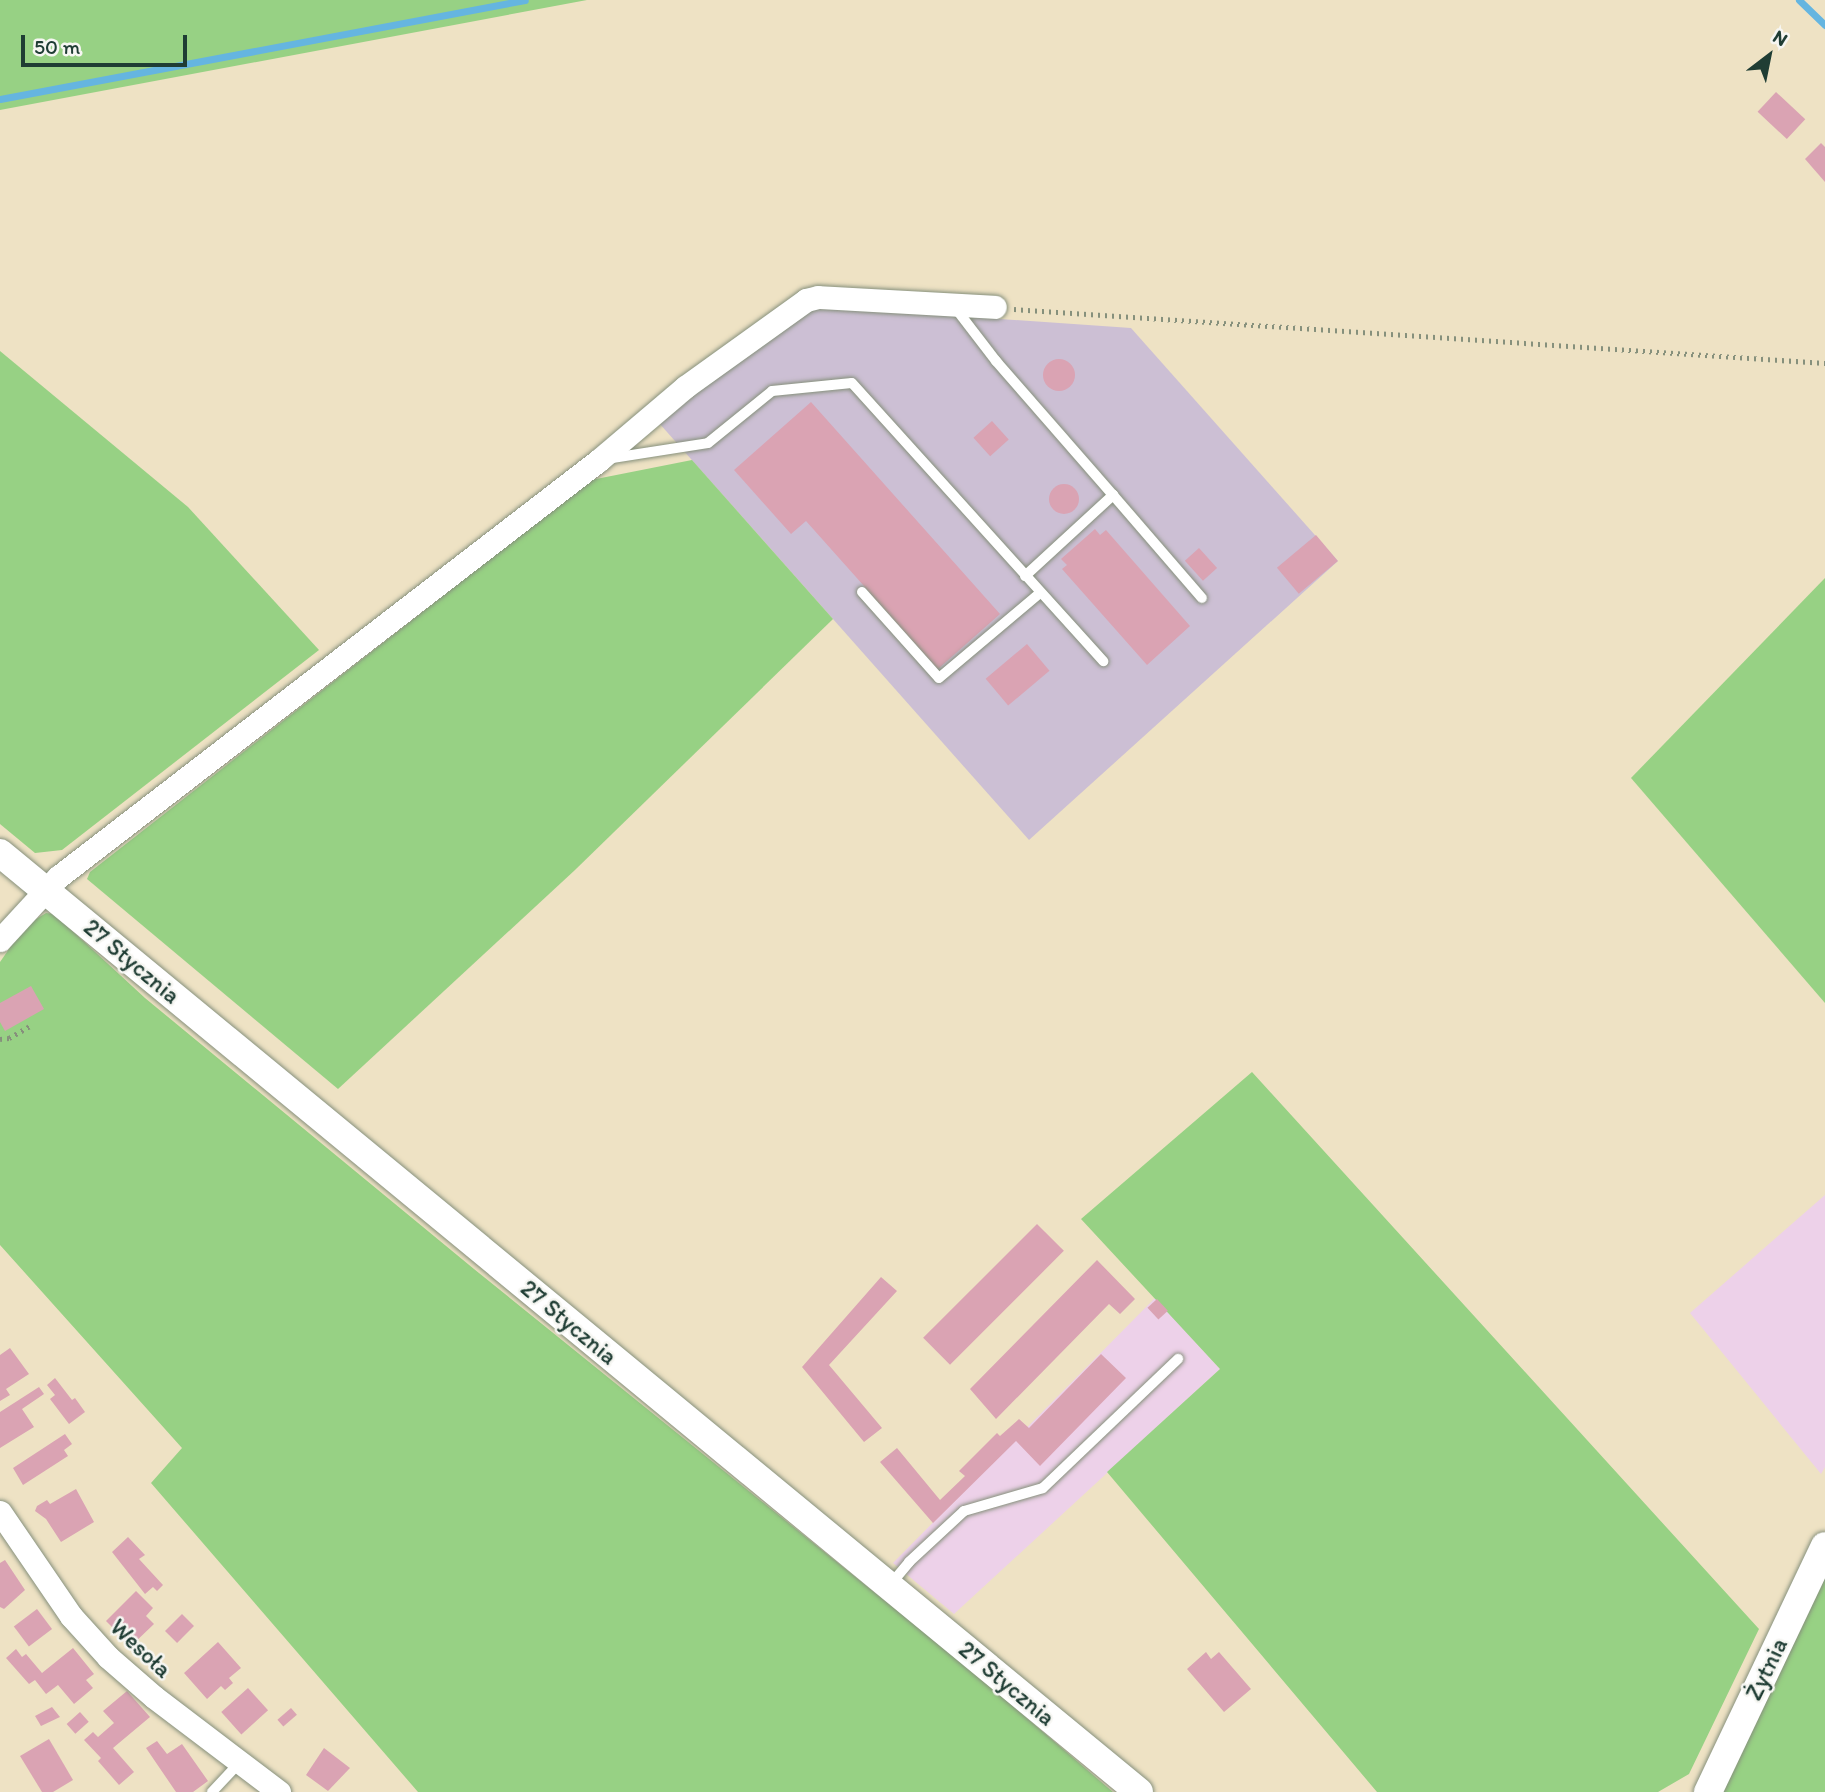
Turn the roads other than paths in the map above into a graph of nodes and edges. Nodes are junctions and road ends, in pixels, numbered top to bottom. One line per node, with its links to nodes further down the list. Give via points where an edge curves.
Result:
1 (953, 305): 2 (street); 3 (street, via 806,300 685,387); 4 (lane)
2 (995, 307)
3 (599, 460): 5 (lane, via 708,443 772,391 852,383); 11 (street)
4 (1113, 495): 5 (lane); 8 (lane)
5 (1025, 576): 7 (lane)
6 (862, 592): 7 (lane, via 939,678)
7 (1040, 593): 9 (lane)
8 (1202, 598)
9 (1103, 661)
10 (0, 853): 11 (street, 27 Stycznia)
11 (45, 890): 12 (street); 16 (street, 27 Stycznia)
12 (0, 940)
13 (1178, 1359): 16 (lane, via 1043,1488 964,1511)
14 (0, 1512): 17 (street, Wesoła, via 71,1616 108,1657)
15 (1825, 1546): 21 (street, Żytnia)
16 (890, 1586): 20 (street, 27 Stycznia)
17 (239, 1763): 18 (lane); 19 (street, Wesoła)
18 (212, 1792)
19 (279, 1792)
20 (1139, 1792)
21 (1707, 1792)

